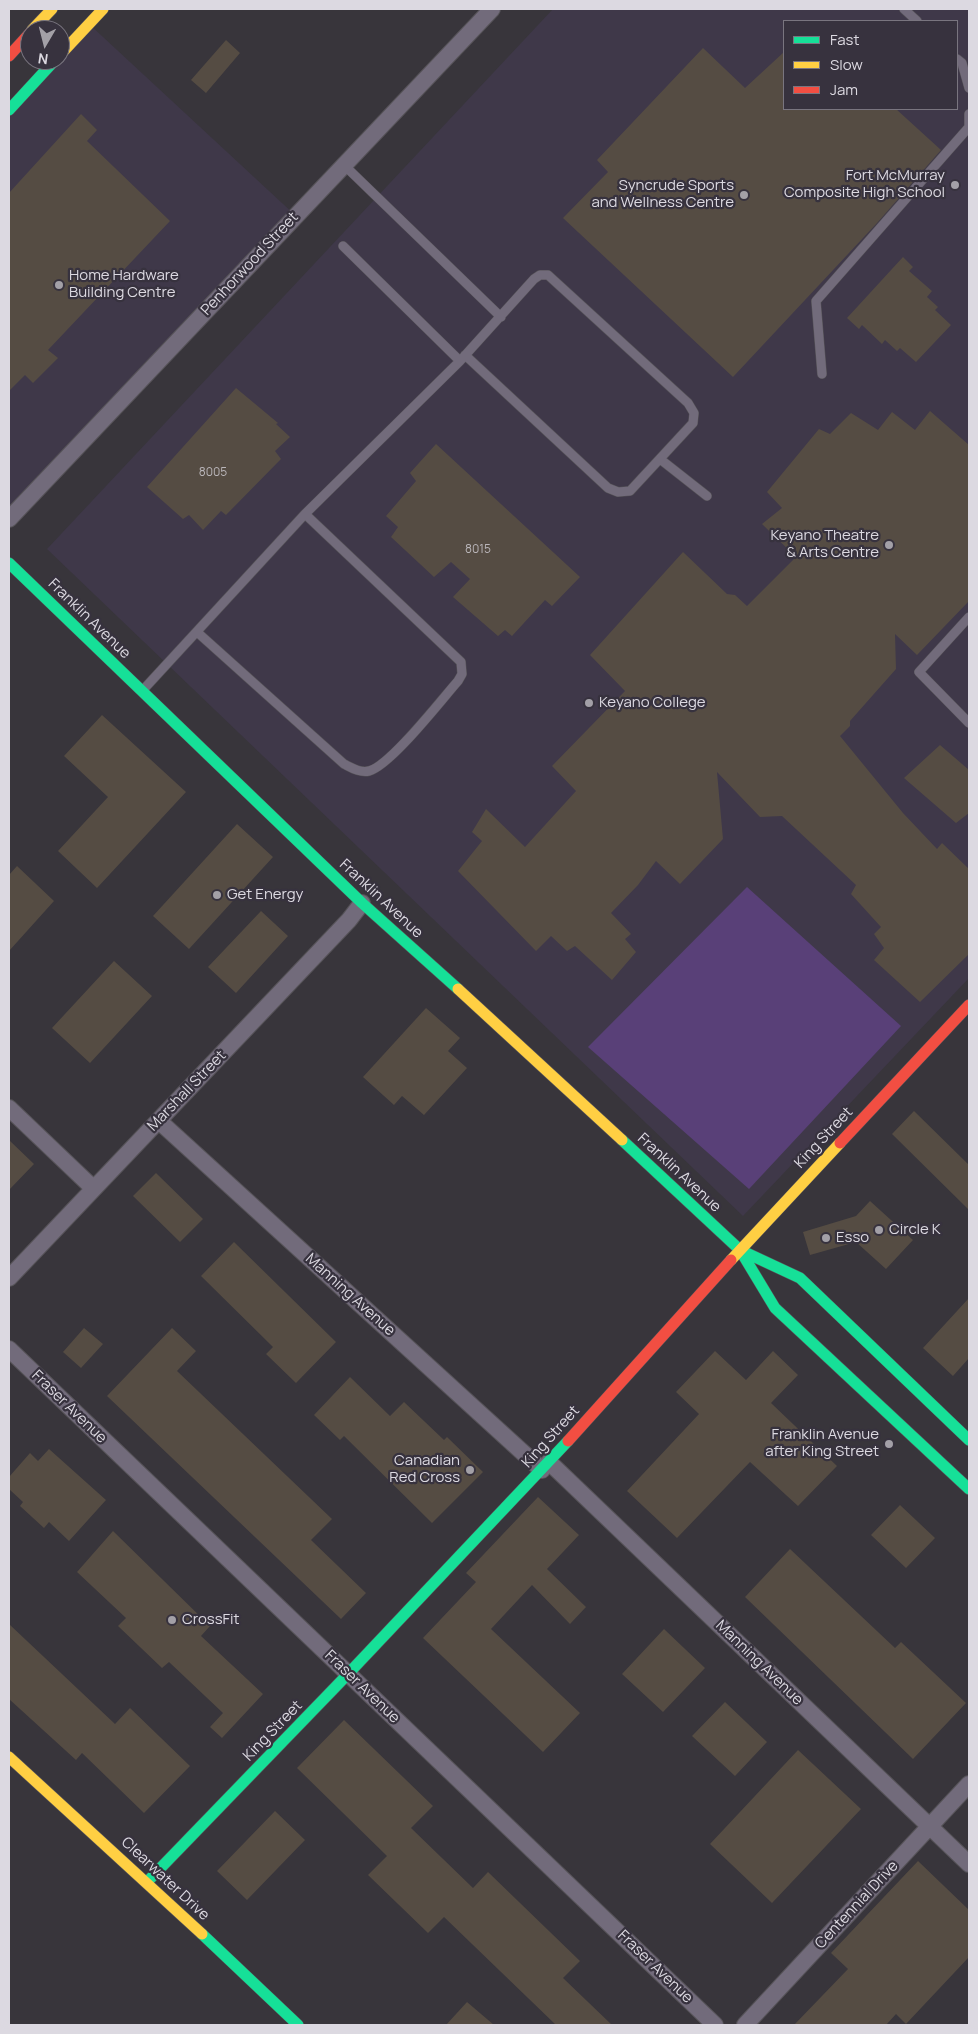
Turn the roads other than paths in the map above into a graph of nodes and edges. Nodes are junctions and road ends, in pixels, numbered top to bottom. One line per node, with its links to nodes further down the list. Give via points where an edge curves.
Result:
1 (52, 9): 5 (main road)
2 (103, 9): 8 (main road)
3 (492, 9): 15 (street, Penhorwood Street)
4 (904, 9): 6 (lane)
5 (42, 20)
6 (917, 20)
7 (20, 44): 9 (main road)
8 (70, 44)
9 (9, 56)
10 (963, 60): 12 (lane)
11 (46, 70): 13 (main road)
12 (969, 88)
13 (9, 110)
14 (969, 114): 19 (lane, via 969,127 816,301)
15 (344, 165): 17 (lane); 23 (street, Penhorwood Street)
16 (343, 246): 18 (lane)
17 (501, 317): 18 (lane); 20 (lane, via 534,278 548,275 688,403 694,413 693,423)
18 (462, 358): 20 (lane, via 608,488 618,492 630,490); 22 (lane)
19 (822, 374)
20 (660, 459): 21 (lane)
21 (707, 496)
22 (305, 514): 26 (lane); 26 (lane, via 461,662 462,674 458,681 387,761 361,772 344,764)
23 (9, 519)
24 (9, 563): 27 (main road, Franklin Avenue)
25 (969, 617): 28 (lane, via 919,672)
26 (197, 632): 27 (lane)
27 (142, 691): 29 (main road, Franklin Avenue)
28 (969, 723)
29 (362, 902): 32 (street, Marshall Street, via 342,928); 34 (main road, Franklin Avenue)
30 (969, 1005): 34 (main road, King Street)
31 (9, 1108): 33 (street)
32 (159, 1121): 33 (street, Marshall Street); 38 (street, Manning Avenue)
33 (94, 1188): 35 (street, Marshall Street)
34 (740, 1250): 37 (main road, Franklin Avenue, via 800,1278); 38 (main road, King Street); 39 (main road, Franklin Avenue, via 775,1308)
35 (9, 1278)
36 (9, 1349): 40 (street, Fraser Avenue)
37 (969, 1440)
38 (545, 1466): 40 (main road, King Street); 43 (street, Manning Avenue)
39 (969, 1489)
40 (348, 1674): 45 (main road, King Street); 47 (street, Fraser Avenue)
41 (9, 1757): 45 (main road, Clearwater Drive)
42 (969, 1784): 43 (street, Centennial Drive)
43 (930, 1826): 44 (street, Manning Avenue); 48 (street, Centennial Drive)
44 (969, 1864)
45 (147, 1882): 46 (main road, Clearwater Drive)
46 (298, 2025)
47 (715, 2025)
48 (745, 2025)

